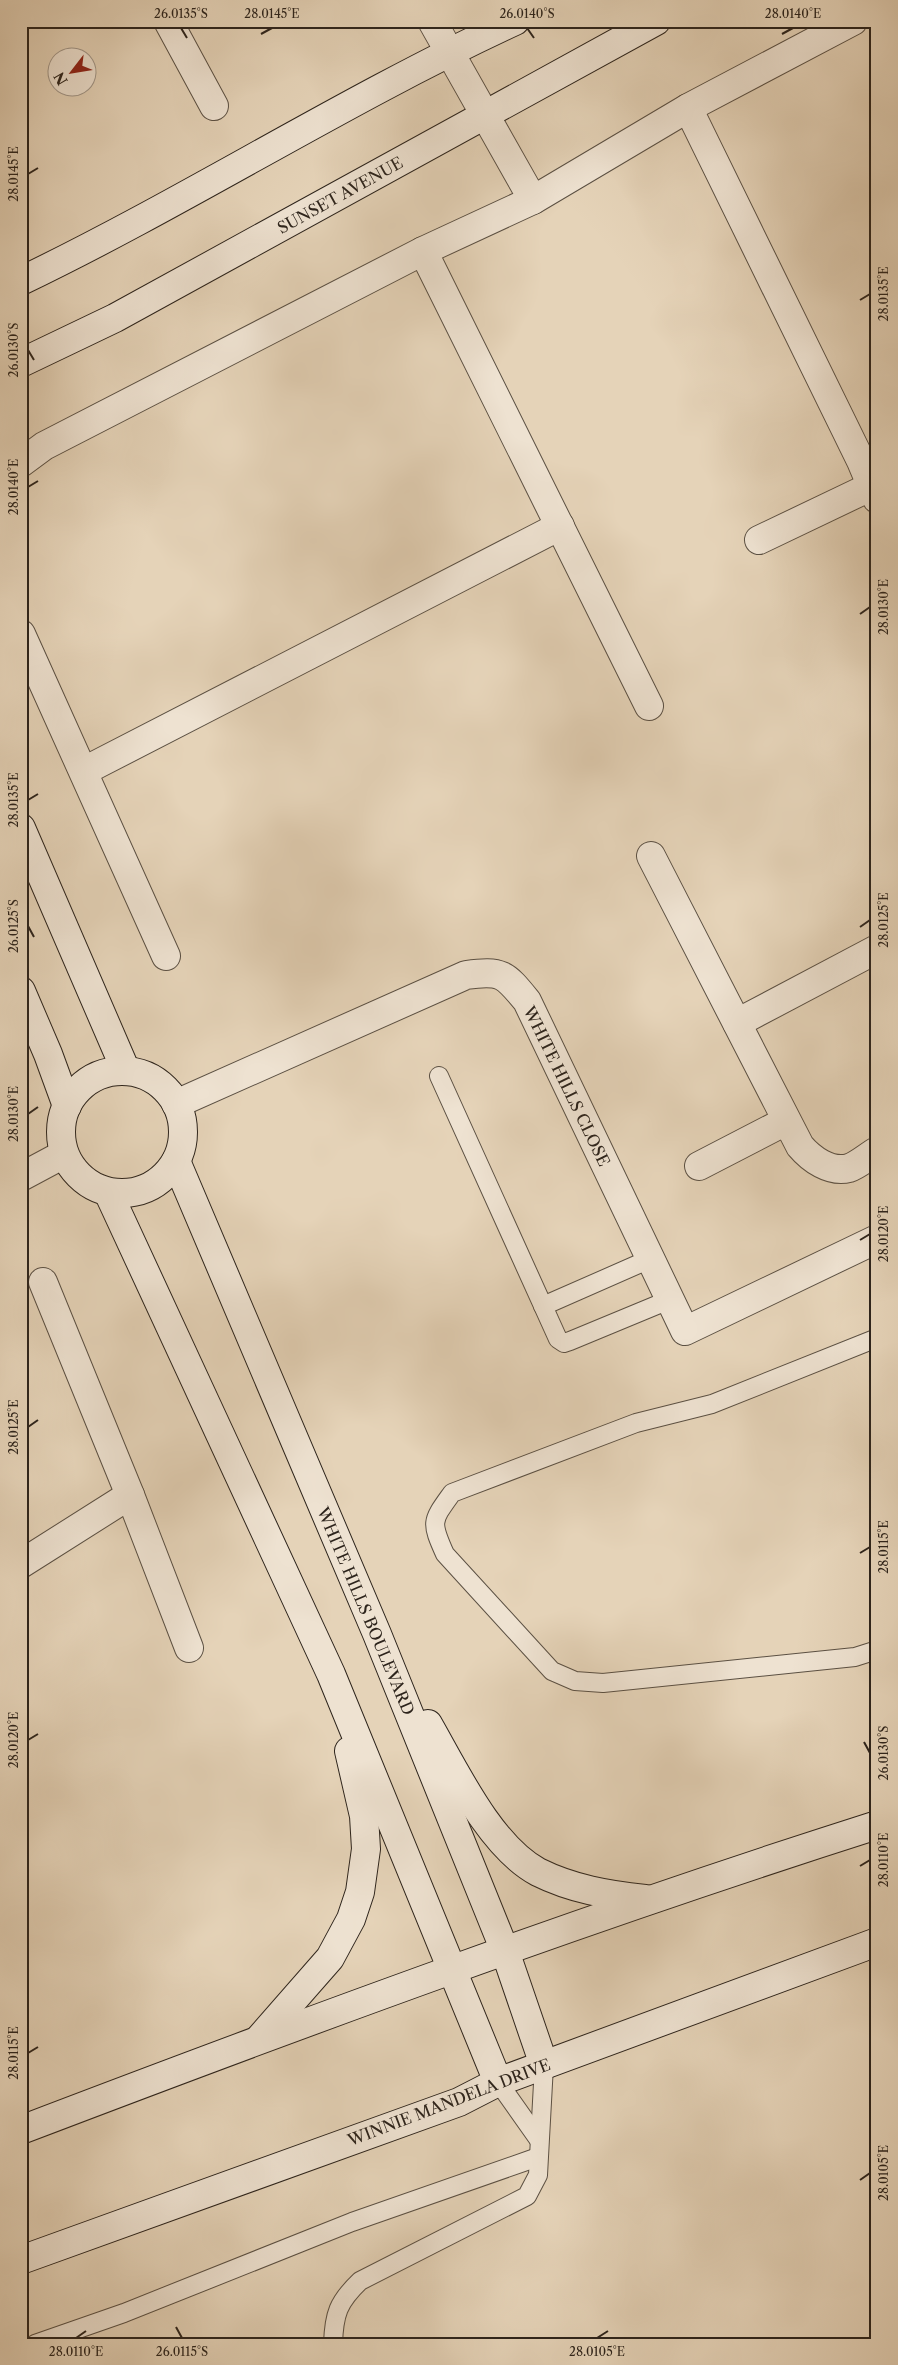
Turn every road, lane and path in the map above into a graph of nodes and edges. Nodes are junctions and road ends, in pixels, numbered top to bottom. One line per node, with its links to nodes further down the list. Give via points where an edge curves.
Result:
1 (168, 21): 7 (street)
2 (432, 21): 6 (street)
3 (515, 21): 6 (street)
4 (656, 21): 9 (street, SUNSET AVENUE)
5 (853, 21): 8 (street)
6 (448, 52): 9 (street); 12 (street, via 176,201)
7 (214, 106)
8 (688, 108): 10 (street); 14 (street)
9 (486, 116): 10 (street); 13 (street, SUNSET AVENUE, via 115,318)
10 (533, 200): 11 (street)
11 (423, 251): 15 (street, via 44,446); 17 (street)
12 (21, 281)
13 (21, 363)
14 (869, 458): 16 (street)
15 (21, 463)
16 (874, 493): 18 (street)
17 (560, 526): 20 (street); 21 (street)
18 (759, 540)
19 (21, 634): 21 (street)
20 (649, 706)
21 (84, 770): 25 (street)
22 (21, 828): 28 (street)
23 (651, 856): 27 (street)
24 (877, 949): 27 (street)
25 (166, 956)
26 (21, 991): 31 (street)
27 (737, 1023): 32 (street)
28 (126, 1071): 30 (street, via 152,1080); 31 (street, via 106,1073 87,1082 72,1096)
29 (439, 1076): 43 (lane)
30 (176, 1104): 35 (street, via 182,1122 182,1142); 40 (street, WHITE HILLS CLOSE, via 466,975 490,972 510,980 527,1001)
31 (67, 1106): 34 (street, via 60,1133)
32 (786, 1121): 33 (street, via 800,1146 811,1158 823,1164 848,1168); 36 (street)
33 (877, 1151)
34 (64, 1154): 37 (street); 38 (street, via 74,1171 90,1185)
35 (176, 1161): 38 (street, via 164,1177 147,1188 128,1193); 47 (street, WHITE HILLS BOULEVARD)
36 (699, 1166)
37 (21, 1177)
38 (108, 1192): 50 (street)
39 (877, 1239): 42 (street, WHITE HILLS CLOSE, via 685,1331)
40 (650, 1259): 42 (street, WHITE HILLS CLOSE); 43 (lane)
41 (43, 1282): 45 (street)
42 (669, 1300): 43 (lane, via 564,1343 558,1339)
43 (543, 1306)
44 (877, 1338): 49 (lane, via 712,1404 636,1423 452,1493 435,1517 436,1534 445,1554 552,1671 575,1681 602,1683 855,1657)
45 (130, 1495): 46 (street); 48 (street)
46 (21, 1564)
47 (377, 1634): 52 (street, via 469,1795 501,1843 537,1871 563,1882 599,1894); 54 (street, WHITE HILLS BOULEVARD)
48 (189, 1648)
49 (877, 1650)
50 (331, 1674): 55 (street); 56 (street, via 364,1816 366,1849 360,1892 351,1919 330,1958)
51 (877, 1825): 52 (street)
52 (651, 1900): 54 (street)
53 (877, 1942): 57 (street, WINNIE MANDELA DRIVE)
54 (505, 1951): 55 (street); 57 (street, WHITE HILLS BOULEVARD)
55 (453, 1969): 56 (street); 58 (street)
56 (259, 2039): 59 (street)
57 (544, 2065): 58 (street, WINNIE MANDELA DRIVE); 60 (lane)
58 (498, 2082): 60 (lane); 61 (street, WINNIE MANDELA DRIVE, via 458,2102)
59 (21, 2130)
60 (539, 2149): 62 (lane, via 124,2313); 63 (lane, via 538,2175 527,2196 360,2281 346,2294 334,2320)
61 (21, 2260)
62 (35, 2344)
63 (334, 2344)

